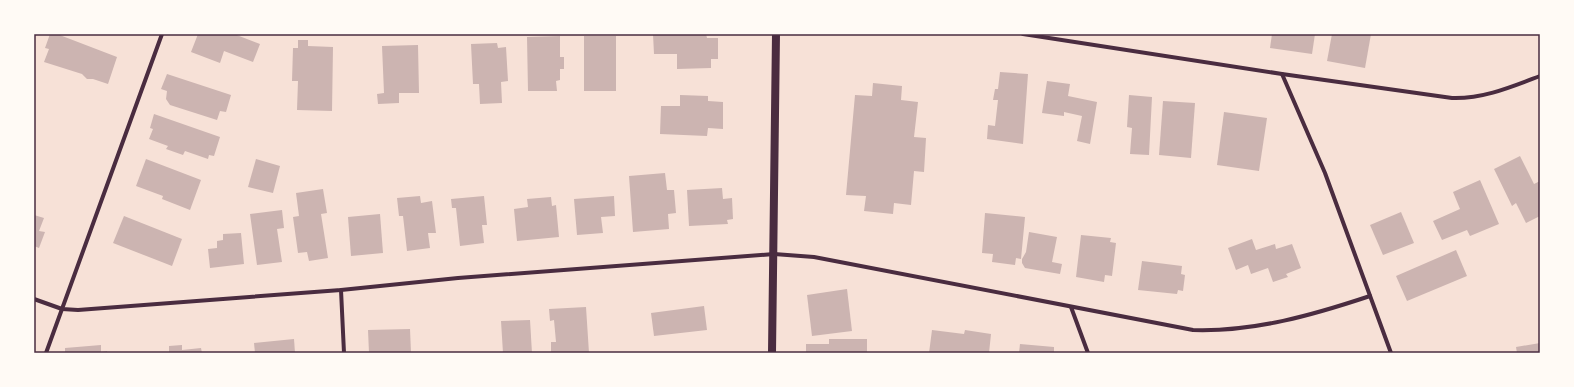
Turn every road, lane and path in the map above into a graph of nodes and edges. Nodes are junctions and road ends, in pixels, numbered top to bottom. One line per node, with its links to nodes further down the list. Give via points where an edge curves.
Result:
1 (162, 34): 11 (street)
2 (776, 34): 6 (main road)
3 (1023, 34): 4 (street)
4 (1282, 74): 5 (street, via 1440,97 1464,98 1498,91); 8 (street, via 1325,173)
5 (1540, 76)
6 (774, 254): 7 (street, via 458,278); 10 (street, via 814,257); 14 (main road)
7 (341, 290): 11 (street, via 78,310); 13 (street)
8 (1370, 296): 10 (street, via 1289,320 1210,330 1193,330); 16 (street)
9 (34, 299): 11 (street)
10 (1072, 306): 15 (street)
11 (62, 309): 12 (street)
12 (46, 353)
13 (344, 353)
14 (772, 353)
15 (1088, 353)
16 (1391, 353)

